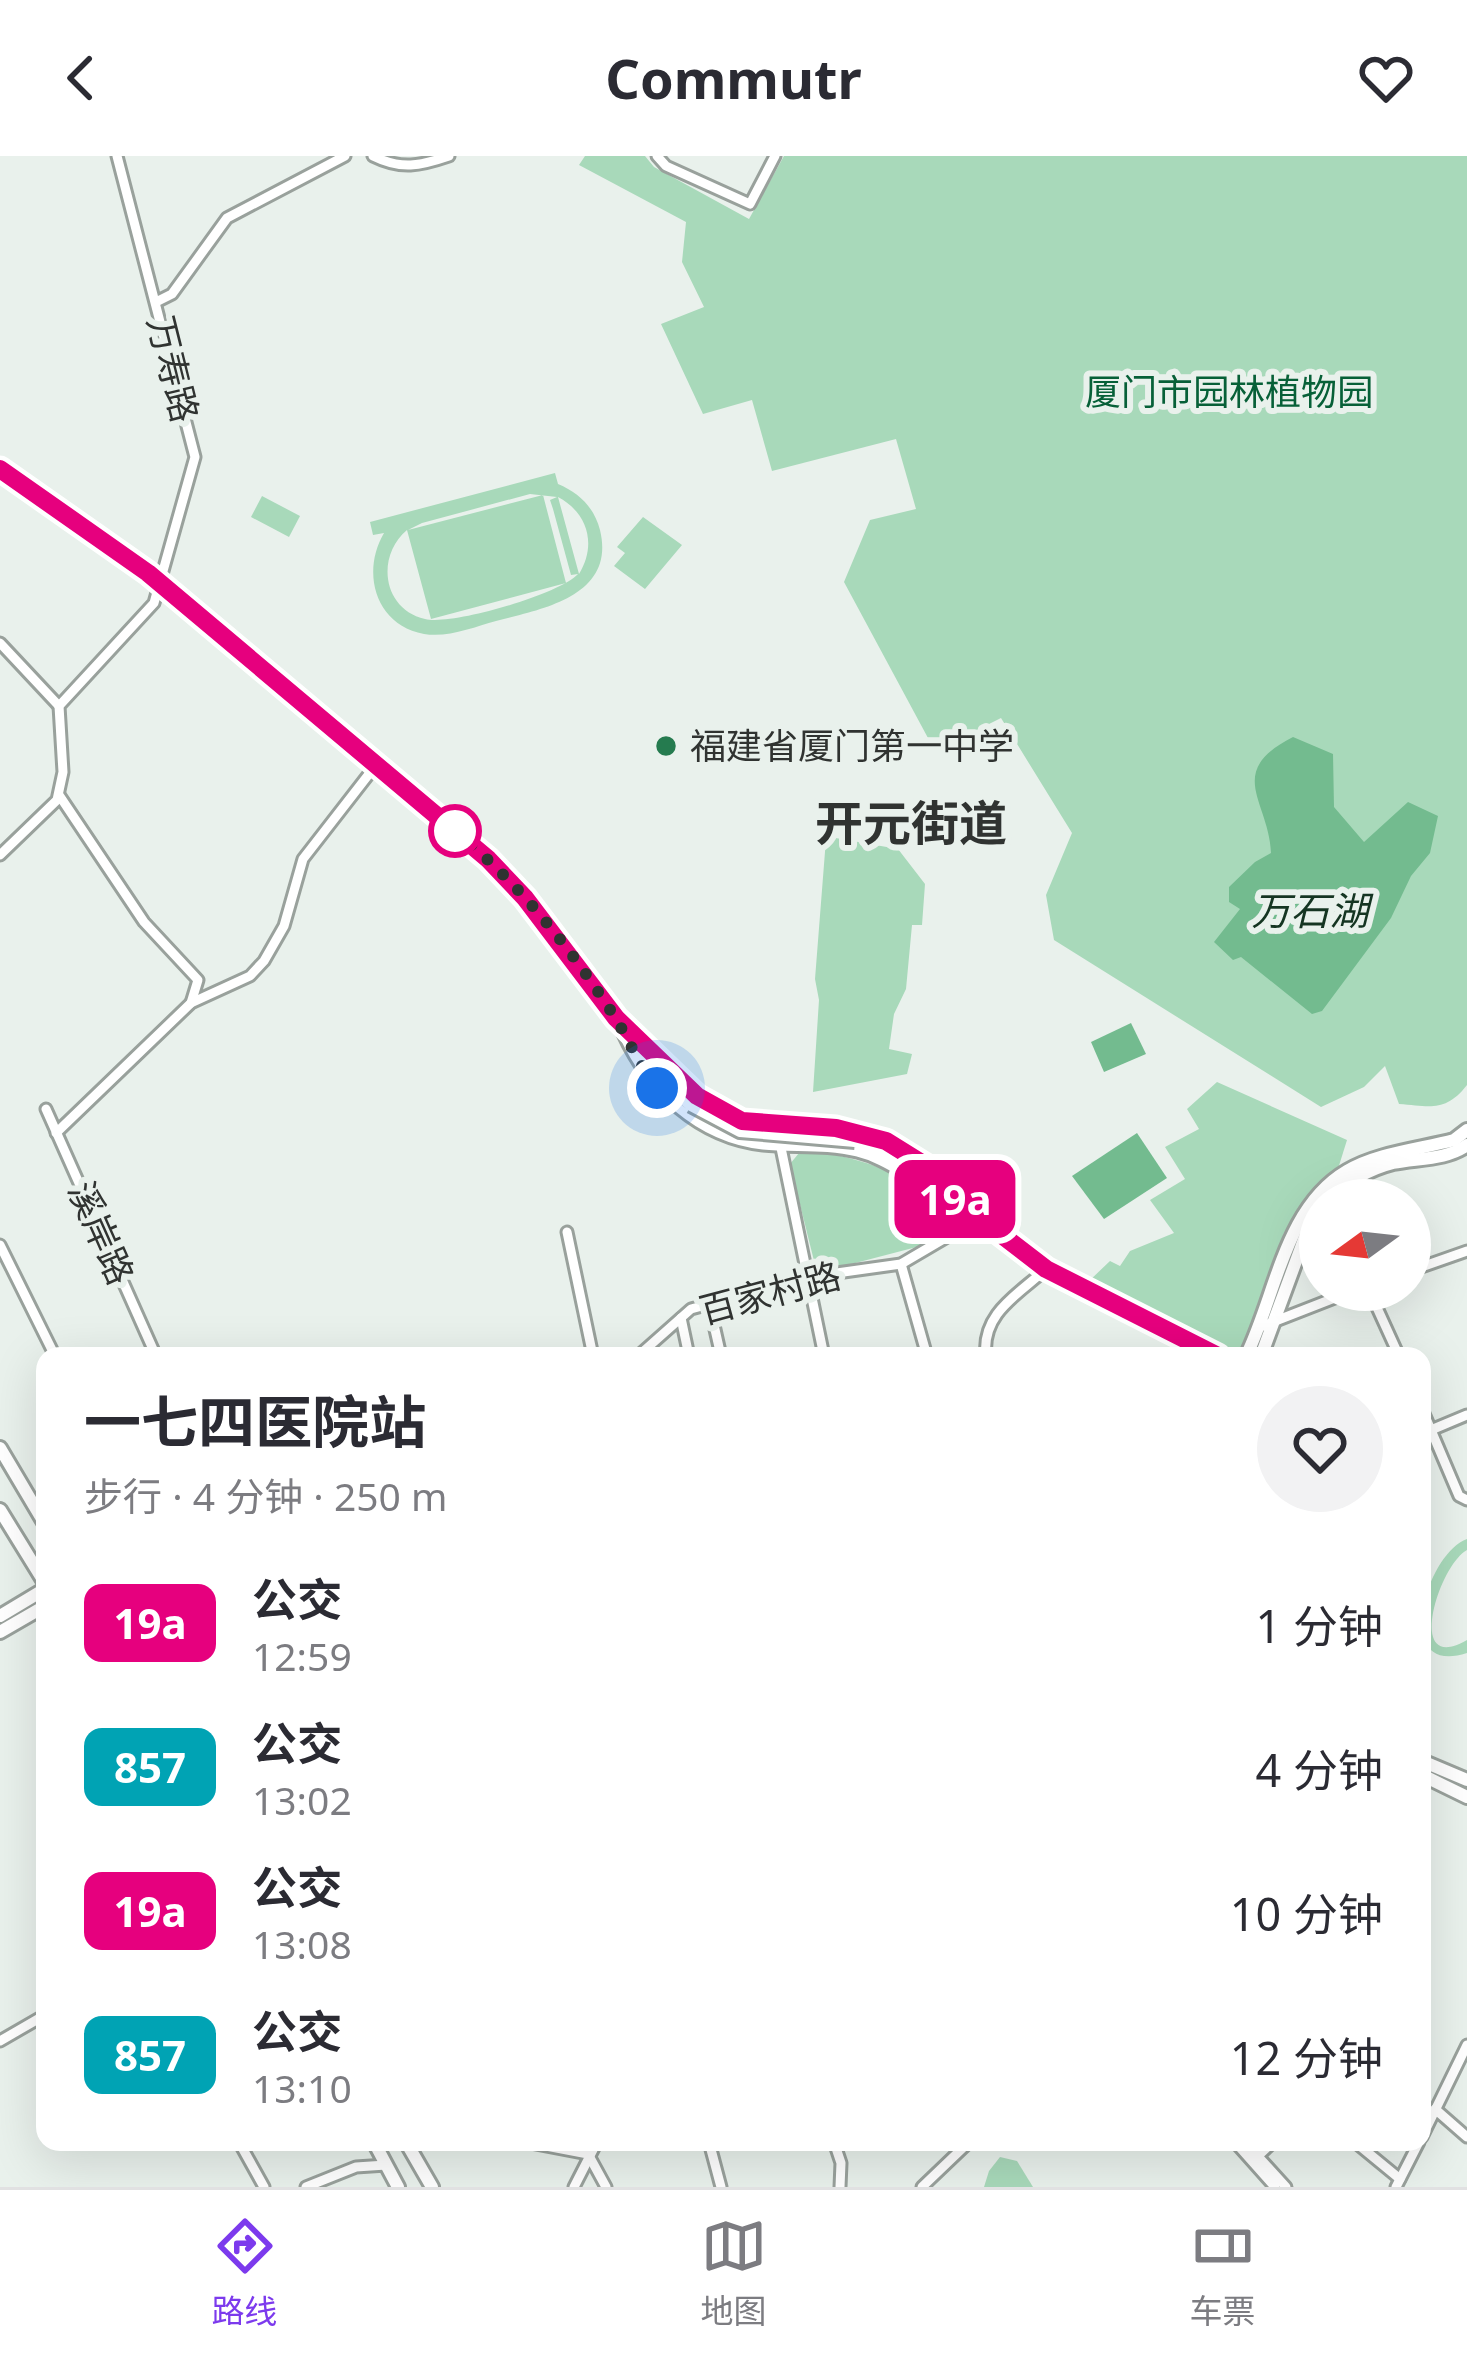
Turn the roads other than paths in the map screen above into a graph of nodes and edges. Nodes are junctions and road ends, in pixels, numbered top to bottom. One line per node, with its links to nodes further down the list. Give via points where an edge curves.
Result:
1 (117, 156): 7 (street, 万寿路)
2 (346, 156): 7 (street, via 227,218 172,294)
3 (373, 156): 4 (street, via 394,166)
4 (449, 156)
5 (657, 156): 6 (street, via 750,204)
6 (775, 156)
7 (157, 302): 9 (street, 万寿路, via 195,457)
8 (0, 469): 9 (main road)
9 (160, 583): 11 (street, 万寿路, via 149,610); 12 (main road)
10 (0, 643): 11 (street)
11 (59, 706): 13 (street)
12 (376, 765): 15 (street, via 303,859 284,926 264,961 250,976); 16 (main road, via 513,885)
13 (58, 795): 14 (street); 15 (street, via 144,922 198,980)
14 (0, 855)
15 (190, 1003): 20 (street)
16 (616, 1018): 18 (street, via 709,1105); 22 (street, via 635,1061 684,1113 737,1141); 24 (main road, bridge, via 691,1106 740,1131 855,1141)
17 (46, 1109): 20 (street, 溪岸路)
18 (776, 1126): 22 (street); 24 (street, via 836,1128 886,1141 931,1169)
19 (1467, 1130): 39 (main road, via 1349,1170 1321,1190 1296,1228)
20 (56, 1133): 41 (street, 溪岸路)
21 (1467, 1145): 23 (main road)
22 (781, 1146): 24 (street, via 855,1151); 33 (street)
23 (1356, 1179)
24 (946, 1192): 25 (main road)
25 (966, 1209): 31 (street, 百家村路, via 952,1234); 32 (main road)
26 (567, 1232): 42 (street)
27 (0, 1245): 40 (street)
28 (1467, 1251): 30 (street)
29 (1299, 1254): 38 (main road)
30 (1431, 1263)
31 (901, 1264): 33 (street, 百家村路); 47 (street)
32 (1046, 1269): 48 (street, via 994,1316); 49 (main road)
33 (808, 1277): 34 (street, 百家村路); 46 (street)
34 (709, 1304): 37 (street, 百家村路); 45 (street)
35 (1301, 1311): 38 (street)
36 (1379, 1311): 52 (street)
37 (681, 1318): 43 (street, 百家村路); 44 (street)
38 (1276, 1321): 39 (street); 51 (main road)
39 (1260, 1327): 50 (main road)
40 (51, 1347)
41 (152, 1347)
42 (591, 1347)
43 (648, 1347)
44 (687, 1347)
45 (719, 1347)
46 (820, 1347)
47 (924, 1347)
48 (985, 1347)
49 (1200, 1347)
50 (1250, 1347)
51 (1265, 1347)
52 (1395, 1347)
53 (1467, 1415): 54 (street)
54 (1431, 1430)
55 (1431, 1440): 57 (street)
56 (0, 1448): 58 (main road)
57 (1467, 1500)
58 (36, 1509)
59 (0, 1510): 60 (main road)
60 (36, 1571)
61 (36, 1592): 63 (main road)
62 (36, 1611): 64 (main road)
63 (0, 1616)
64 (0, 1632)
65 (1431, 1765): 67 (main road)
66 (1431, 1779): 68 (main road)
67 (1467, 1780)
68 (1467, 1797)
69 (36, 2020): 70 (street)
70 (0, 2041)
71 (1466, 2052): 72 (street)
72 (1436, 2110): 73 (street); 74 (street)
73 (1431, 2120)
74 (1467, 2137)
75 (244, 2151): 92 (street)
76 (379, 2151): 90 (main road)
77 (411, 2151): 95 (main road)
78 (572, 2151): 88 (street)
79 (590, 2151): 88 (street)
80 (711, 2151): 98 (street)
81 (837, 2151): 99 (street)
82 (960, 2151): 100 (street)
83 (1243, 2151): 101 (street)
84 (1253, 2151): 89 (street)
85 (1264, 2151): 89 (street)
86 (1364, 2151): 91 (street)
87 (1415, 2151): 91 (street)
88 (588, 2154): 96 (street); 97 (street)
89 (1258, 2156): 102 (street)
90 (386, 2165): 93 (street, via 356,2167); 94 (main road)
91 (1398, 2183)
92 (264, 2187)
93 (306, 2187)
94 (398, 2187)
95 (432, 2187)
96 (574, 2187)
97 (606, 2187)
98 (721, 2187)
99 (840, 2187)
100 (922, 2187)
101 (1275, 2187)
102 (1286, 2187)

